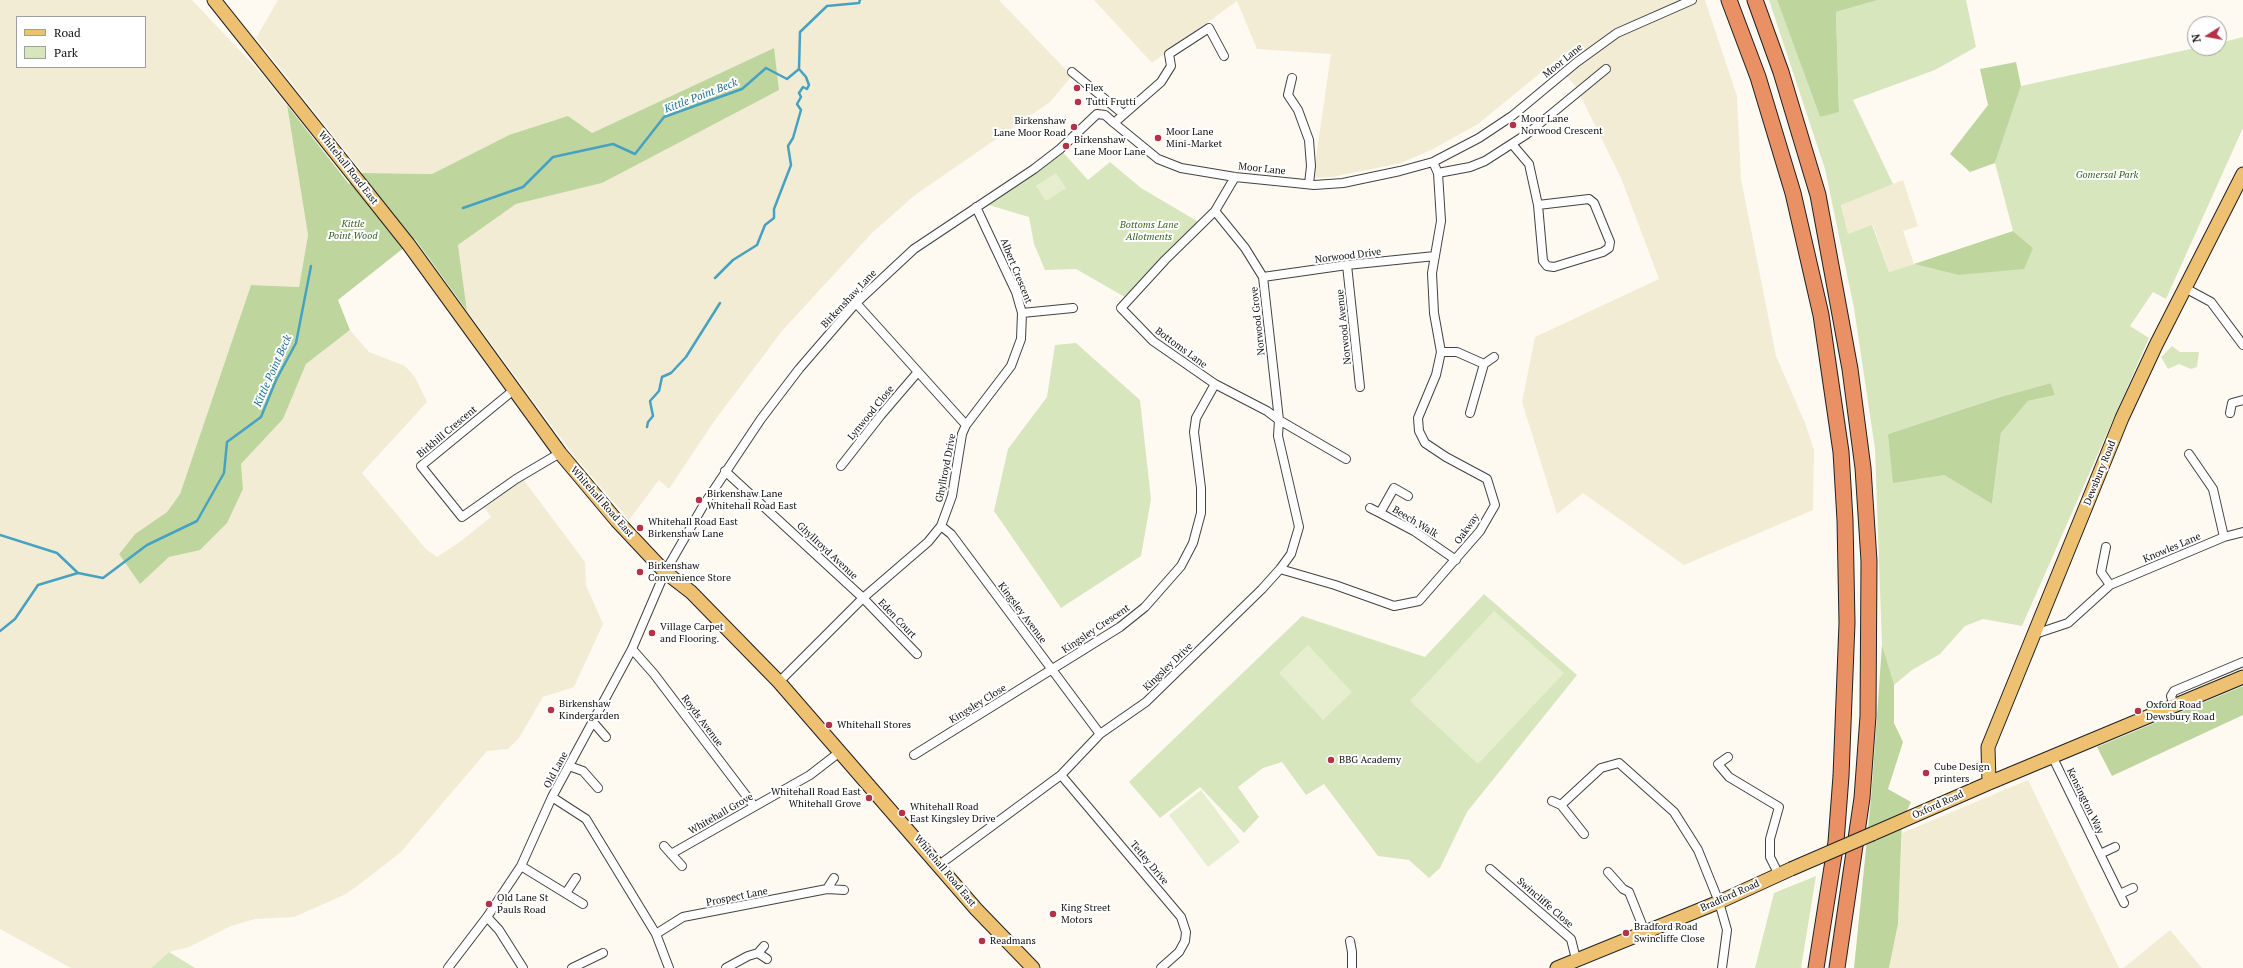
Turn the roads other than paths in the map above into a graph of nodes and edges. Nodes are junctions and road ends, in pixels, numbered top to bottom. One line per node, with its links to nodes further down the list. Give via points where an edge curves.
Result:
1 (214, 0): 34 (main road, Whitehall Road East, via 409,245)
2 (1692, 0): 12 (street, Moor Lane, via 1617,33 1577,62 1512,116 1479,138)
3 (1756, 3): 122 (highway, via 1781,72 1818,195 1842,324 1863,468 1869,561 1868,716 1862,798)
4 (1732, 6): 121 (highway, via 1758,77 1793,193 1821,315 1840,452 1845,520 1847,623 1841,776 1836,842)
5 (1224, 56): 9 (street, via 1209,28 1169,54 1171,66 1161,82)
6 (1606, 70): 11 (street, via 1528,134)
7 (1072, 72): 9 (street)
8 (1292, 78): 16 (street, via 1288,95 1298,110 1309,140)
9 (1123, 114): 10 (street)
10 (1114, 122): 15 (street, Moor Lane, via 1158,160 1181,168); 18 (street, Birkenshaw Lane, via 1105,115 1097,114 1060,149 1034,169)
11 (1512, 144): 13 (street, via 1486,161); 17 (street, via 1529,164)
12 (1433, 162): 13 (street); 16 (street, Moor Lane, via 1364,180)
13 (1438, 173): 20 (street, via 1441,221)
14 (2243, 174): 23 (main road, Dewsbury Road)
15 (1235, 177): 16 (street, Moor Lane); 19 (street, Bottoms Lane)
16 (1309, 184)
17 (1538, 205): 17 (street, via 1589,199 1594,203 1610,242 1609,248 1554,267 1547,266 1543,261)
18 (976, 207): 24 (street, Birkenshaw Lane, via 914,250); 26 (street, Albert Crescent, via 1010,279)
19 (1215, 211): 22 (street, Norwood Grove, via 1245,248); 32 (street, Bottoms Lane, via 1121,308 1153,341)
20 (1435, 256): 21 (street, Norwood Drive); 28 (street, via 1432,273 1434,313)
21 (1347, 265): 22 (street, Norwood Drive); 33 (street, Norwood Avenue)
22 (1263, 277): 38 (street, Norwood Grove)
23 (2185, 288): 27 (street, via 2211,302); 57 (main road, Dewsbury Road, via 2124,415)
24 (856, 303): 31 (street, Ghyllroyd Drive); 44 (street, Birkenshaw Lane, via 799,369)
25 (1073, 308): 26 (street)
26 (1022, 313): 39 (street, Albert Crescent, via 1021,339 1011,366)
27 (2243, 345)
28 (1441, 352): 30 (street, via 1457,352); 52 (street, Oakway, via 1436,375 1418,418 1419,431 1425,443 1446,458 1487,478 1495,505 1480,531)
29 (1494, 357): 30 (street)
30 (1484, 364): 36 (street)
31 (917, 373): 39 (street, Ghyllroyd Drive); 43 (street, Lynwood Close)
32 (1214, 384): 38 (street, Bottoms Lane, via 1267,411); 61 (street, Kingsley Crescent, via 1196,418 1194,432 1202,513 1193,543 1180,566 1145,607 1125,623)
33 (1360, 387)
34 (515, 389): 40 (main road, Whitehall Road East); 40 (street, Birkhill Crescent, via 421,466 462,517 516,479)
35 (2243, 400): 37 (street, via 2232,403)
36 (1470, 413)
37 (2230, 413)
38 (1279, 420): 42 (street, Bottoms Lane); 53 (street, Kingsley Drive, via 1278,436 1298,527 1291,554)
39 (966, 425): 48 (street, Ghyllroyd Drive, via 962,434 952,496)
40 (560, 453): 54 (main road, Whitehall Road East, via 616,521)
41 (2189, 454): 50 (street, via 2213,489)
42 (1346, 459)
43 (841, 466)
44 (725, 471): 54 (street, Birkenshaw Lane); 56 (street, Ghyllroyd Avenue)
45 (1408, 496): 47 (street, Beech Walk, via 1394,488)
46 (1370, 508): 47 (street)
47 (1380, 513): 52 (street, Beech Walk, via 1414,531)
48 (941, 526): 56 (street, Ghyllroyd Drive, via 928,542); 61 (street, Kingsley Avenue, via 950,534)
49 (2243, 532): 50 (street, Knowles Lane)
50 (2224, 537): 55 (street, Knowles Lane)
51 (2106, 547): 55 (street, via 2101,572)
52 (1456, 560): 53 (street, Oakway, via 1419,601 1394,606 1342,587)
53 (1280, 569): 66 (street, Kingsley Drive, via 1146,702)
54 (665, 572): 58 (street, Old Lane); 63 (main road, Whitehall Road East, via 691,592)
55 (2110, 586): 57 (street, Knowles Lane, via 2068,623)
56 (863, 598): 59 (street, Eden Court); 63 (street, Ghyllroyd Drive)
57 (2035, 634): 74 (main road, Dewsbury Road, via 1988,747)
58 (632, 649): 65 (street, Old Lane); 78 (street, Royds Avenue, via 654,674)
59 (918, 654)
60 (2243, 662): 64 (street, via 2174,691 2171,696)
61 (1052, 670): 66 (street, Kingsley Avenue); 69 (street, Kingsley Close)
62 (2243, 677): 64 (main road, Oxford Road)
63 (779, 682): 68 (main road, Whitehall Road East)
64 (2174, 706): 70 (main road, Oxford Road)
65 (594, 722): 67 (street); 72 (street, Old Lane)
66 (1100, 734): 73 (street, Kingsley Drive)
67 (606, 737)
68 (840, 751): 78 (street, Whitehall Grove, via 810,775); 85 (main road, Whitehall Road East)
69 (914, 756)
70 (2052, 756): 74 (main road, Oxford Road); 84 (street, Kensington Way)
71 (1728, 757): 91 (street, via 1718,764 1729,777 1779,806 1770,839 1770,857)
72 (569, 766): 75 (street, via 583,771); 76 (street, Old Lane)
73 (1061, 775): 85 (street, Kingsley Drive); 117 (street, Tetley Drive, via 1181,917 1186,932 1185,941 1179,952)
74 (1989, 783): 89 (main road, Oxford Road, bridge)
75 (598, 788)
76 (552, 797): 86 (street, Old Lane); 104 (street, via 586,819)
77 (1552, 801): 79 (street)
78 (754, 806): 83 (street, Whitehall Grove)
79 (1561, 806): 80 (street); 99 (street, via 1601,768 1619,763 1674,812 1698,850)
80 (1584, 834)
81 (664, 846): 83 (street)
82 (2115, 847): 84 (street)
83 (671, 854): 87 (street)
84 (2100, 854): 98 (street, Kensington Way)
85 (940, 864): 116 (main road, Whitehall Road East, via 976,909)
86 (521, 866): 97 (street); 102 (street, Old Lane)
87 (682, 866)
88 (1490, 869): 110 (street, Swincliffe Close, via 1571,939)
89 (1791, 869): 91 (main road, Bradford Road)
90 (1608, 872): 103 (street, via 1622,889 1629,892)
91 (1779, 875): 99 (main road, Bradford Road)
92 (576, 878): 97 (street)
93 (834, 878): 95 (street)
94 (2133, 888): 98 (street)
95 (827, 889): 96 (street, Prospect Lane); 104 (street, Prospect Lane, via 683,917)
96 (844, 890)
97 (566, 893): 101 (street)
98 (2120, 894): 100 (street, Kensington Way)
99 (1719, 902): 103 (main road, Bradford Road); 120 (street, via 1727,930)
100 (2124, 903)
101 (583, 904)
102 (487, 917): 111 (street, Old Lane); 112 (street, via 499,930)
103 (1646, 932): 110 (main road, Bradford Road)
104 (656, 934): 114 (street)
105 (1350, 941): 118 (street)
106 (764, 946): 108 (street)
107 (603, 953): 113 (street)
108 (758, 953): 109 (street); 115 (street)
109 (767, 959)
110 (1576, 959): 119 (main road, Bradford Road)
111 (448, 968)
112 (523, 968)
113 (572, 968)
114 (669, 968)
115 (726, 968)
116 (1033, 968)
117 (1161, 968)
118 (1352, 968)
119 (1557, 968)
120 (1722, 968)
121 (1816, 968)
122 (1836, 968)

